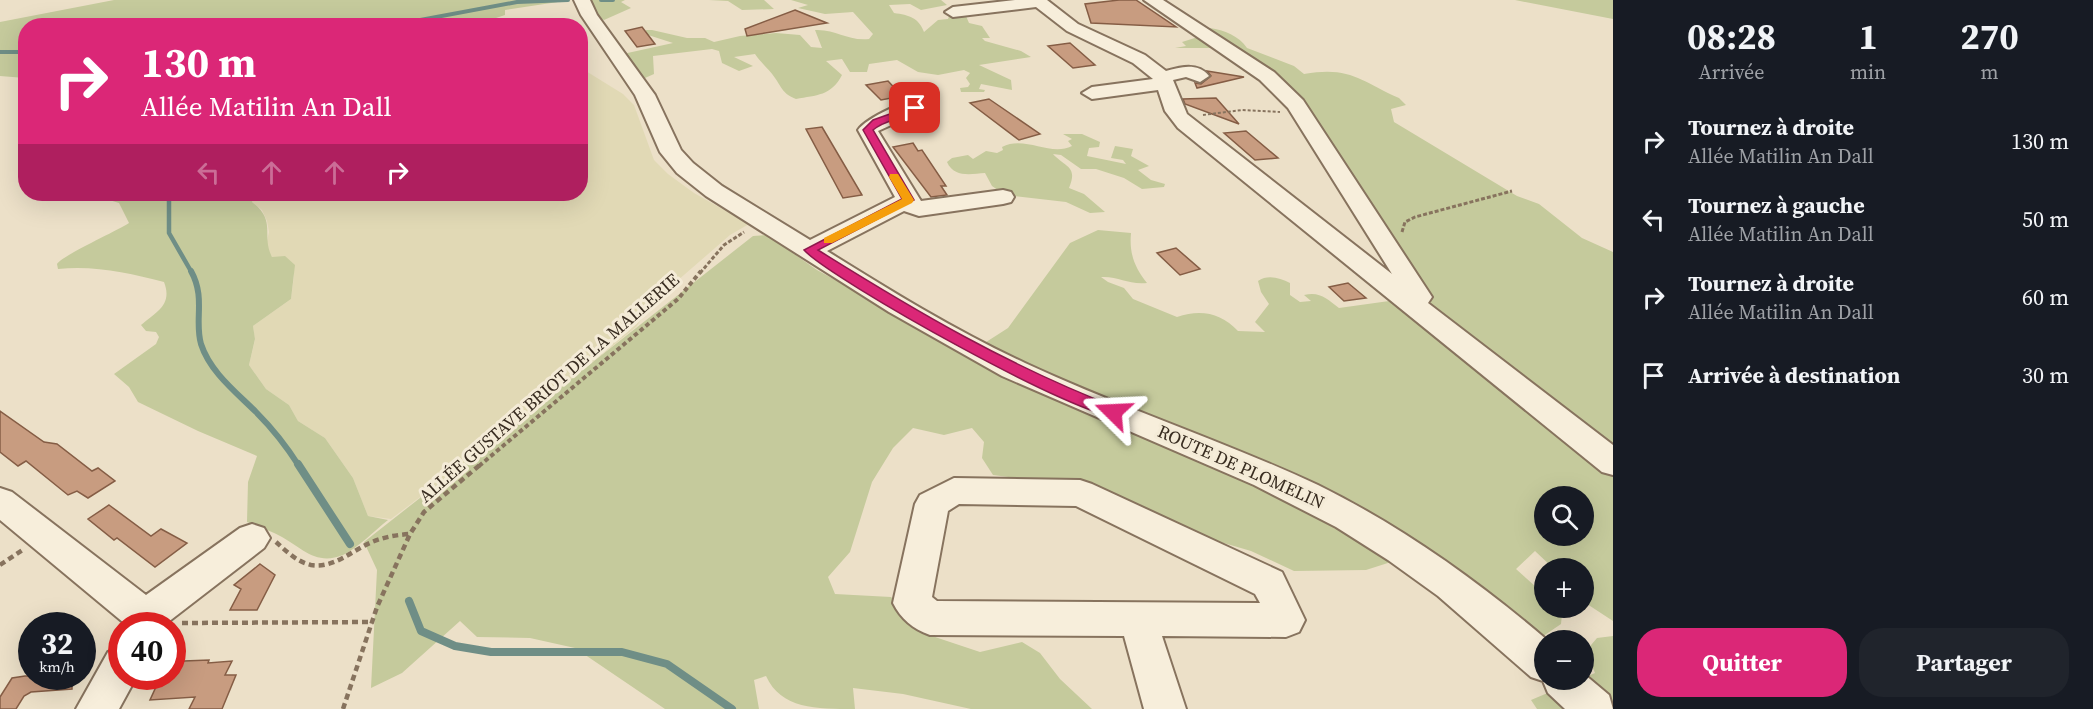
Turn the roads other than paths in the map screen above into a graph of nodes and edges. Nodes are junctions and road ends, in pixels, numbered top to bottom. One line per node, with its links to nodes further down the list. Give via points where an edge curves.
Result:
1 (582, 0): 11 (street, ROUTE DE PLOMELIN, via 645,95 662,139 675,157 714,191)
2 (1152, 0): 12 (street, via 1267,76 1301,112 1419,297)
3 (1038, 1): 4 (street); 6 (street, via 1078,31 1142,60)
4 (953, 12)
5 (1200, 76): 6 (street, via 1187,71)
6 (1164, 80): 7 (street); 12 (street, via 1178,118)
7 (1092, 93)
8 (921, 102): 10 (street, via 868,130)
9 (1003, 197): 10 (street, via 919,209)
10 (908, 200): 11 (street)
11 (810, 250): 19 (street, ROUTE DE PLOMELIN, via 919,319 1012,369 1167,433 1348,516 1468,598)
12 (1412, 306): 13 (street)
13 (1613, 463)
14 (0, 501): 16 (street)
15 (252, 538): 17 (street)
16 (139, 612)
17 (157, 612)
18 (1138, 619): 18 (street, via 1286,621 1269,583 1080,493 954,491 932,504 912,603 930,618); 23 (street)
19 (1534, 655)
20 (108, 690): 22 (street)
21 (1573, 690): 24 (street)
22 (98, 709)
23 (1165, 709)
24 (1594, 709)

